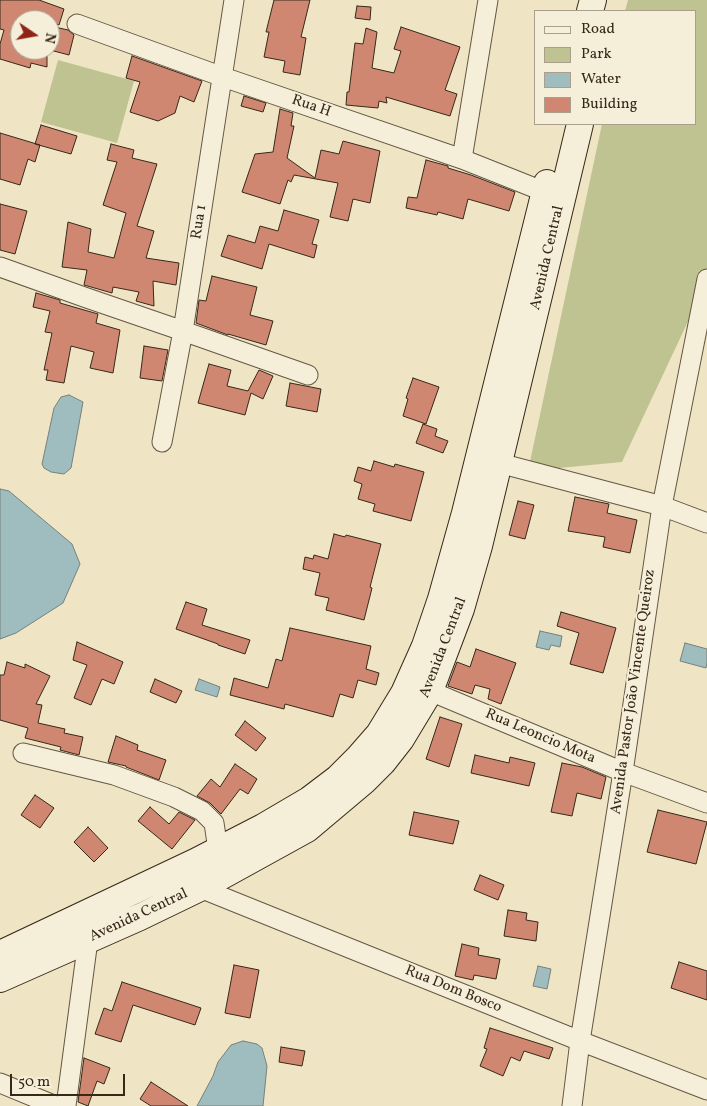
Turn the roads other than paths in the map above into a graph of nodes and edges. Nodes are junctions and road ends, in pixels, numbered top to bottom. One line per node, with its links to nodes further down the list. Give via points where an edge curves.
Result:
1 (234, 0): 4 (street, Rua 1)
2 (488, 0): 7 (street)
3 (77, 24): 4 (street, Rua H)
4 (223, 77): 7 (street, Rua H); 11 (street, Rua 1)
5 (562, 125): 8 (main road, Avenida Central)
6 (580, 125): 14 (main road, Avenida Central)
7 (462, 160): 8 (street, Rua H)
8 (545, 192): 21 (main road, Avenida Central, via 442,599 426,646 404,693 379,734 338,778 309,800)
9 (0, 267): 11 (street)
10 (707, 279): 15 (street, Avenida Pastor João Vincente Queiroz)
11 (182, 331): 12 (street); 13 (street, Rua 1)
12 (308, 376)
13 (162, 442)
14 (499, 463): 15 (street); 17 (main road, Avenida Central, via 461,609)
15 (662, 506): 16 (street); 19 (street, Avenida Pastor João Vincente Queiroz)
16 (707, 523)
17 (430, 691): 19 (street, Rua Leoncio Mota); 22 (main road, Avenida Central, via 401,739 364,781 307,829)
18 (24, 753): 21 (street, via 114,774 174,797 202,812 214,823)
19 (623, 772): 20 (street, Rua Leoncio Mota); 26 (street, Avenida Pastor João Vincente Queiroz)
20 (707, 803)
21 (218, 850): 24 (main road, Avenida Central)
22 (200, 888): 23 (main road, Avenida Central); 26 (street, Rua Dom Bosco)
23 (88, 940): 25 (main road, Avenida Central); 30 (street)
24 (0, 954)
25 (0, 979)
26 (580, 1041): 28 (street, Rua Dom Bosco); 31 (street, Avenida Pastor João Vincente Queiroz)
27 (0, 1083): 29 (street)
28 (707, 1090)
29 (56, 1106)
30 (66, 1106)
31 (572, 1106)

